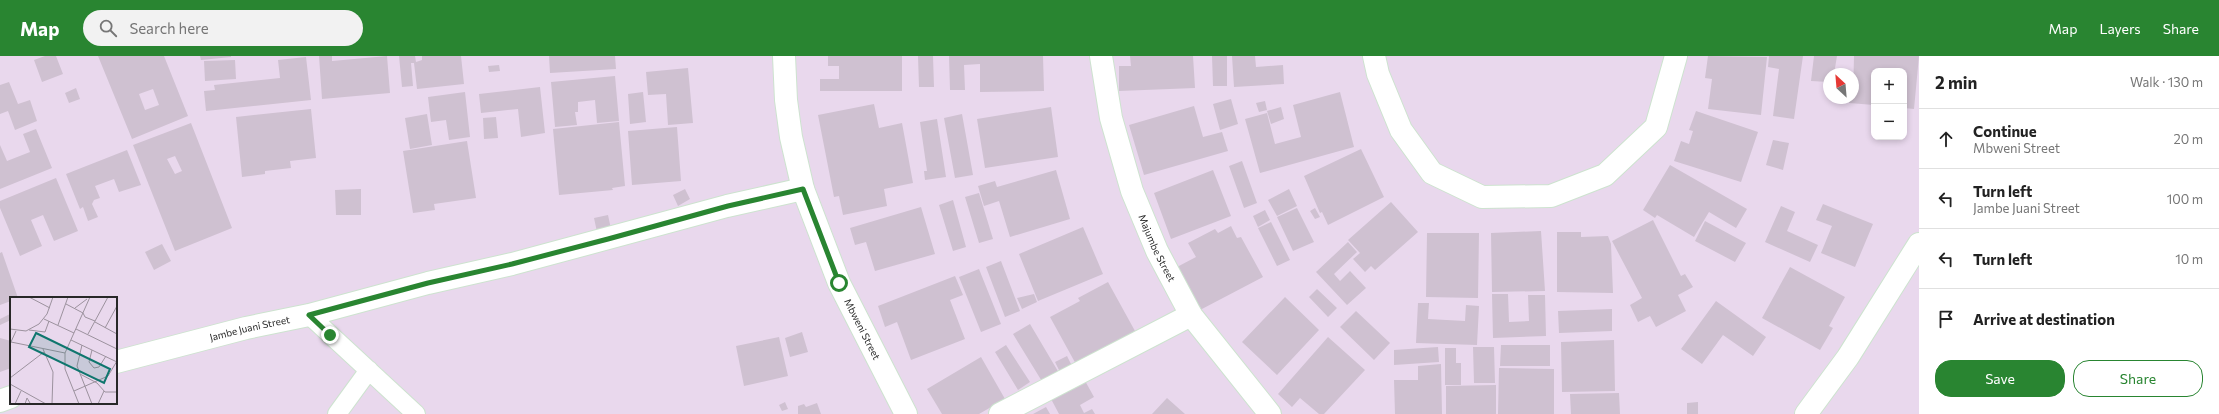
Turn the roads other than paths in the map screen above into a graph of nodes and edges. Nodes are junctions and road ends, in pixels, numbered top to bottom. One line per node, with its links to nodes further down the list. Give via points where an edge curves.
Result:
1 (784, 56): 5 (street, Mbweni Street, via 791,137)
2 (1101, 56): 8 (street, Majumbe Street, via 1111,118 1132,191 1157,251)
3 (1374, 56): 4 (street, via 1378,74 1401,130 1432,173 1482,197 1551,196 1605,176 1656,127)
4 (1676, 56)
5 (803, 189): 7 (street, Jambe Juani Street, via 728,206); 15 (street, Mbweni Street, via 839,283)
6 (1919, 244): 18 (street, via 1848,357)
7 (309, 315): 9 (street, Jambe Juani Street, via 246,328); 10 (lane)
8 (1191, 315): 16 (street); 17 (street, Majumbe Street)
9 (117, 362)
10 (369, 370): 13 (lane); 14 (lane)
11 (10, 397): 12 (street)
12 (0, 401)
13 (337, 414)
14 (416, 414)
15 (906, 414)
16 (1000, 414)
17 (1270, 414)
18 (1806, 414)

